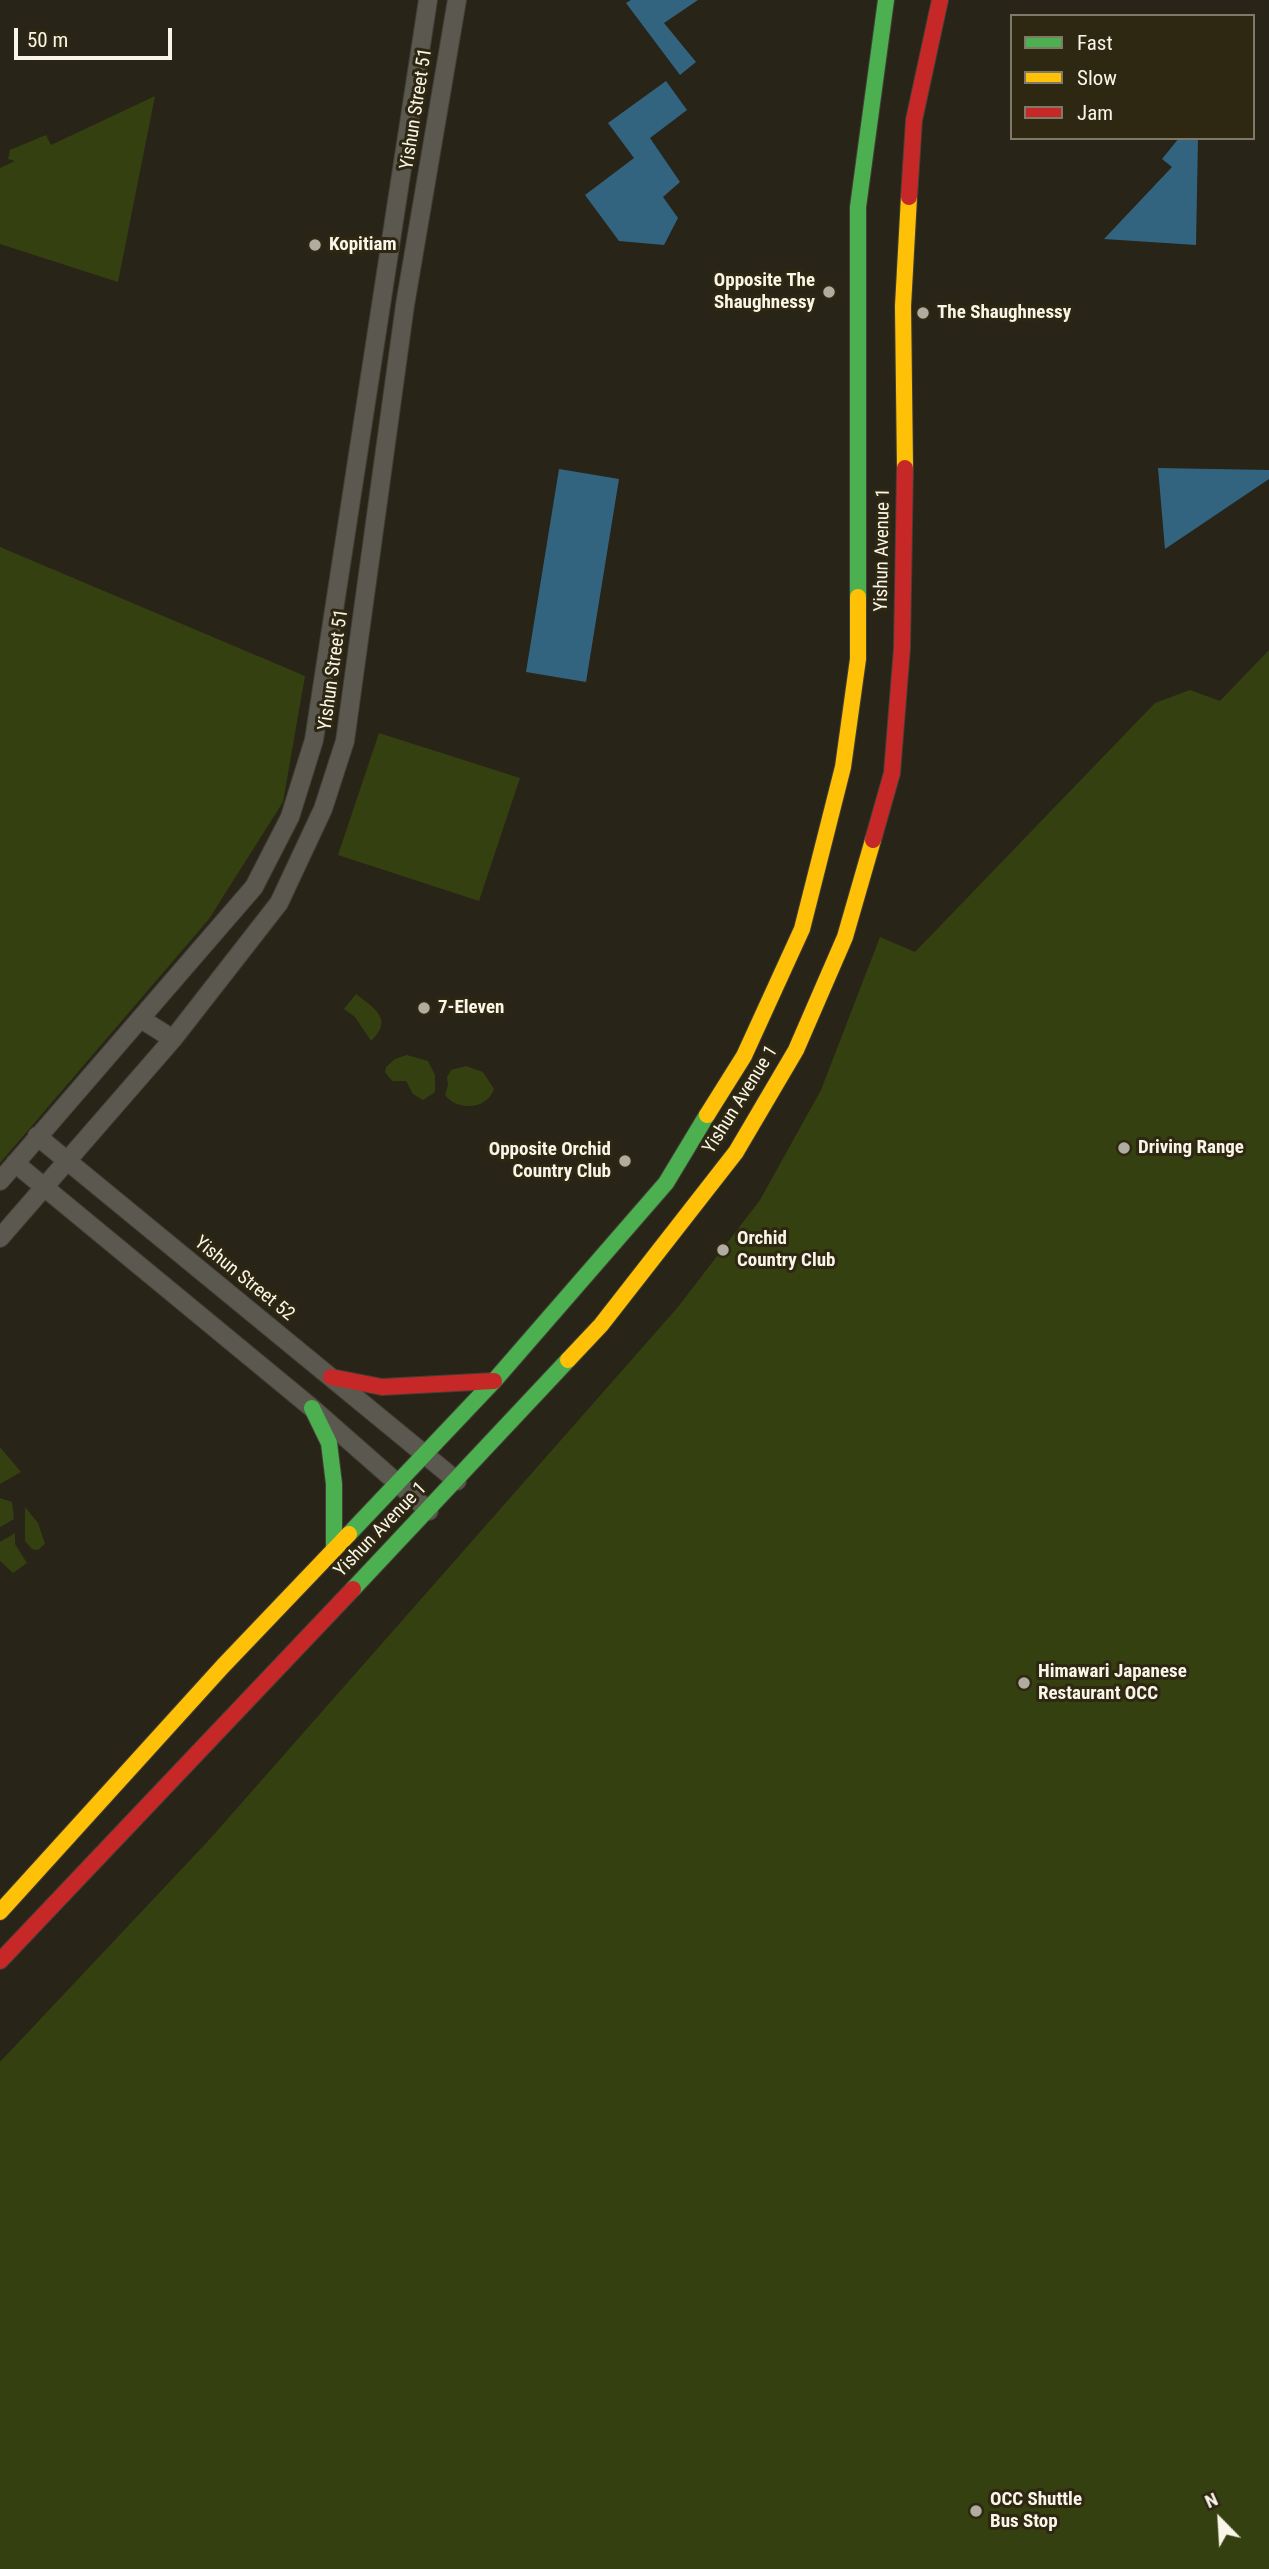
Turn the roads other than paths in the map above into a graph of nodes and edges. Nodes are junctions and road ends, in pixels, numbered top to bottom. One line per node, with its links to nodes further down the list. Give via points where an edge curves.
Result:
1 (428, 0): 5 (street, Yishun Street 51)
2 (457, 0): 6 (street, Yishun Street 51)
3 (886, 0): 16 (main road, Yishun Avenue 1, via 858,207 858,659 843,767 802,929 744,1056 666,1183)
4 (940, 0): 19 (main road, Yishun Avenue 1, via 914,120 903,306 902,648 891,773 845,937 796,1050 736,1152 601,1325)
5 (367, 396): 6 (street); 7 (street, Yishun Street 51, via 314,740 290,817 254,887)
6 (391, 402): 8 (street, Yishun Street 51, via 345,741 323,809 279,902)
7 (141, 1019): 8 (street); 9 (street, Yishun Street 51)
8 (173, 1039): 11 (street, Yishun Street 51)
9 (37, 1136): 10 (street, Yishun Street 51); 11 (street, Yishun Street 52)
10 (15, 1163): 12 (street, Yishun Street 51); 13 (street)
11 (66, 1163): 13 (street, Yishun Street 51); 15 (street, Yishun Street 52)
12 (0, 1181)
13 (46, 1186): 14 (street, Yishun Street 51); 17 (street)
14 (0, 1238)
15 (331, 1377): 16 (main road, via 383,1387); 18 (street, Yishun Street 52)
16 (494, 1381): 18 (main road, Yishun Avenue 1)
17 (312, 1408): 20 (street); 22 (main road, via 329,1443)
18 (426, 1453): 19 (street, Yishun Street 52); 20 (main road, Yishun Avenue 1)
19 (457, 1480): 21 (main road, Yishun Avenue 1)
20 (397, 1482): 21 (street); 22 (main road, Yishun Avenue 1)
21 (429, 1511): 24 (main road, Yishun Avenue 1)
22 (334, 1547): 23 (main road, Yishun Avenue 1)
23 (0, 1912)
24 (0, 1961)

